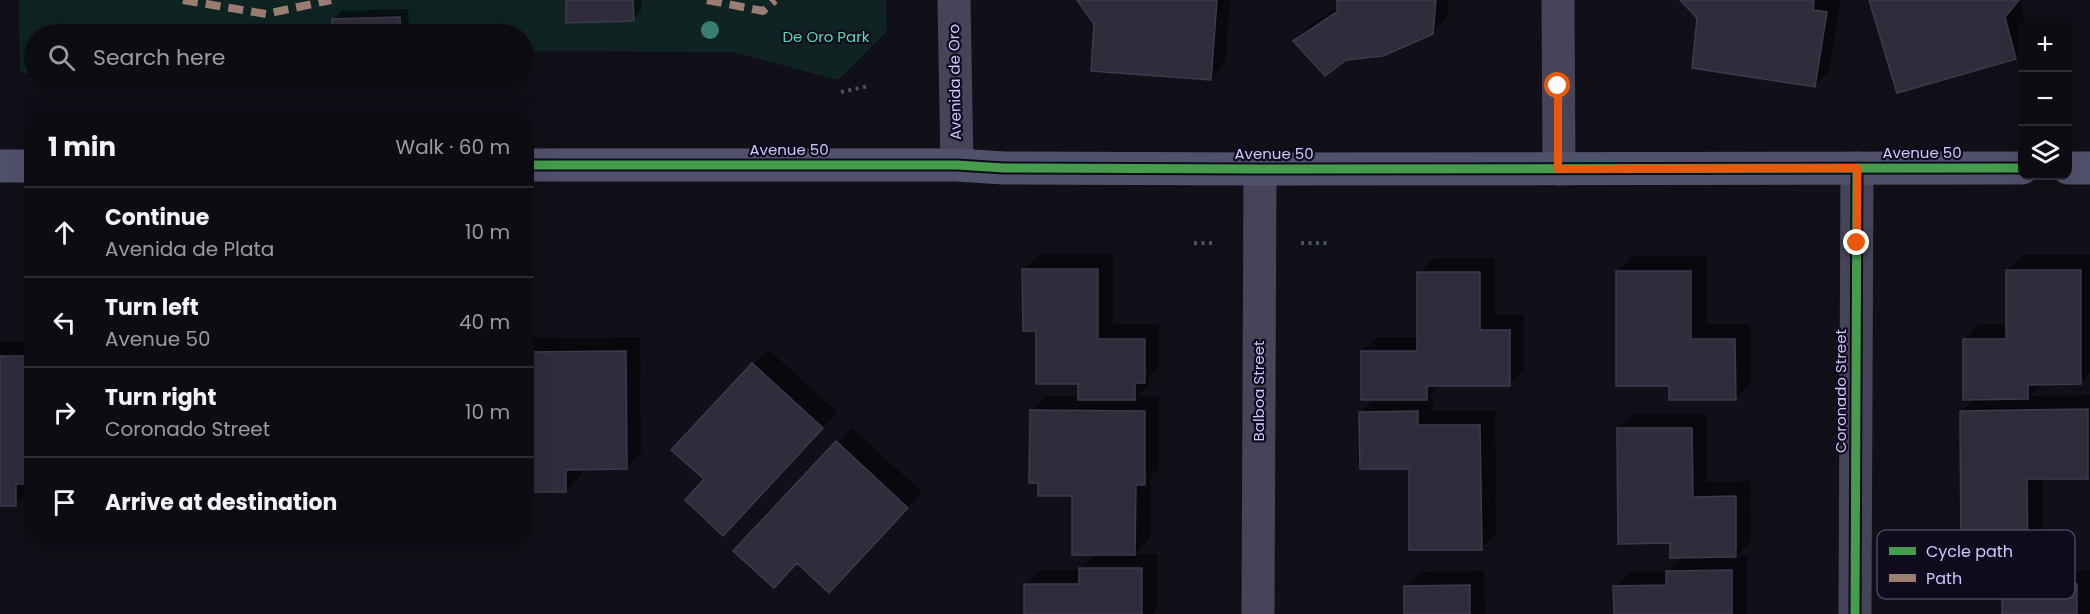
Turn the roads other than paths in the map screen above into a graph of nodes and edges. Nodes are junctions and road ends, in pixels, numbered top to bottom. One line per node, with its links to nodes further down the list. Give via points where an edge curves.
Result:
1 (954, 0): 4 (street, Avenida de Oro)
2 (1558, 0): 12 (street)
3 (534, 165): 4 (main road, Avenue 50)
4 (957, 165): 11 (main road, Avenue 50)
5 (0, 166): 6 (main road)
6 (24, 166)
7 (1857, 168): 8 (main road, Avenue 50); 12 (main road, Avenue 50); 14 (street, Coronado Street)
8 (2018, 168)
9 (2072, 168): 10 (main road)
10 (2090, 168)
11 (1260, 169): 12 (main road, Avenue 50); 13 (street, Balboa Street)
12 (1558, 169)
13 (1258, 614)
14 (1855, 614)

